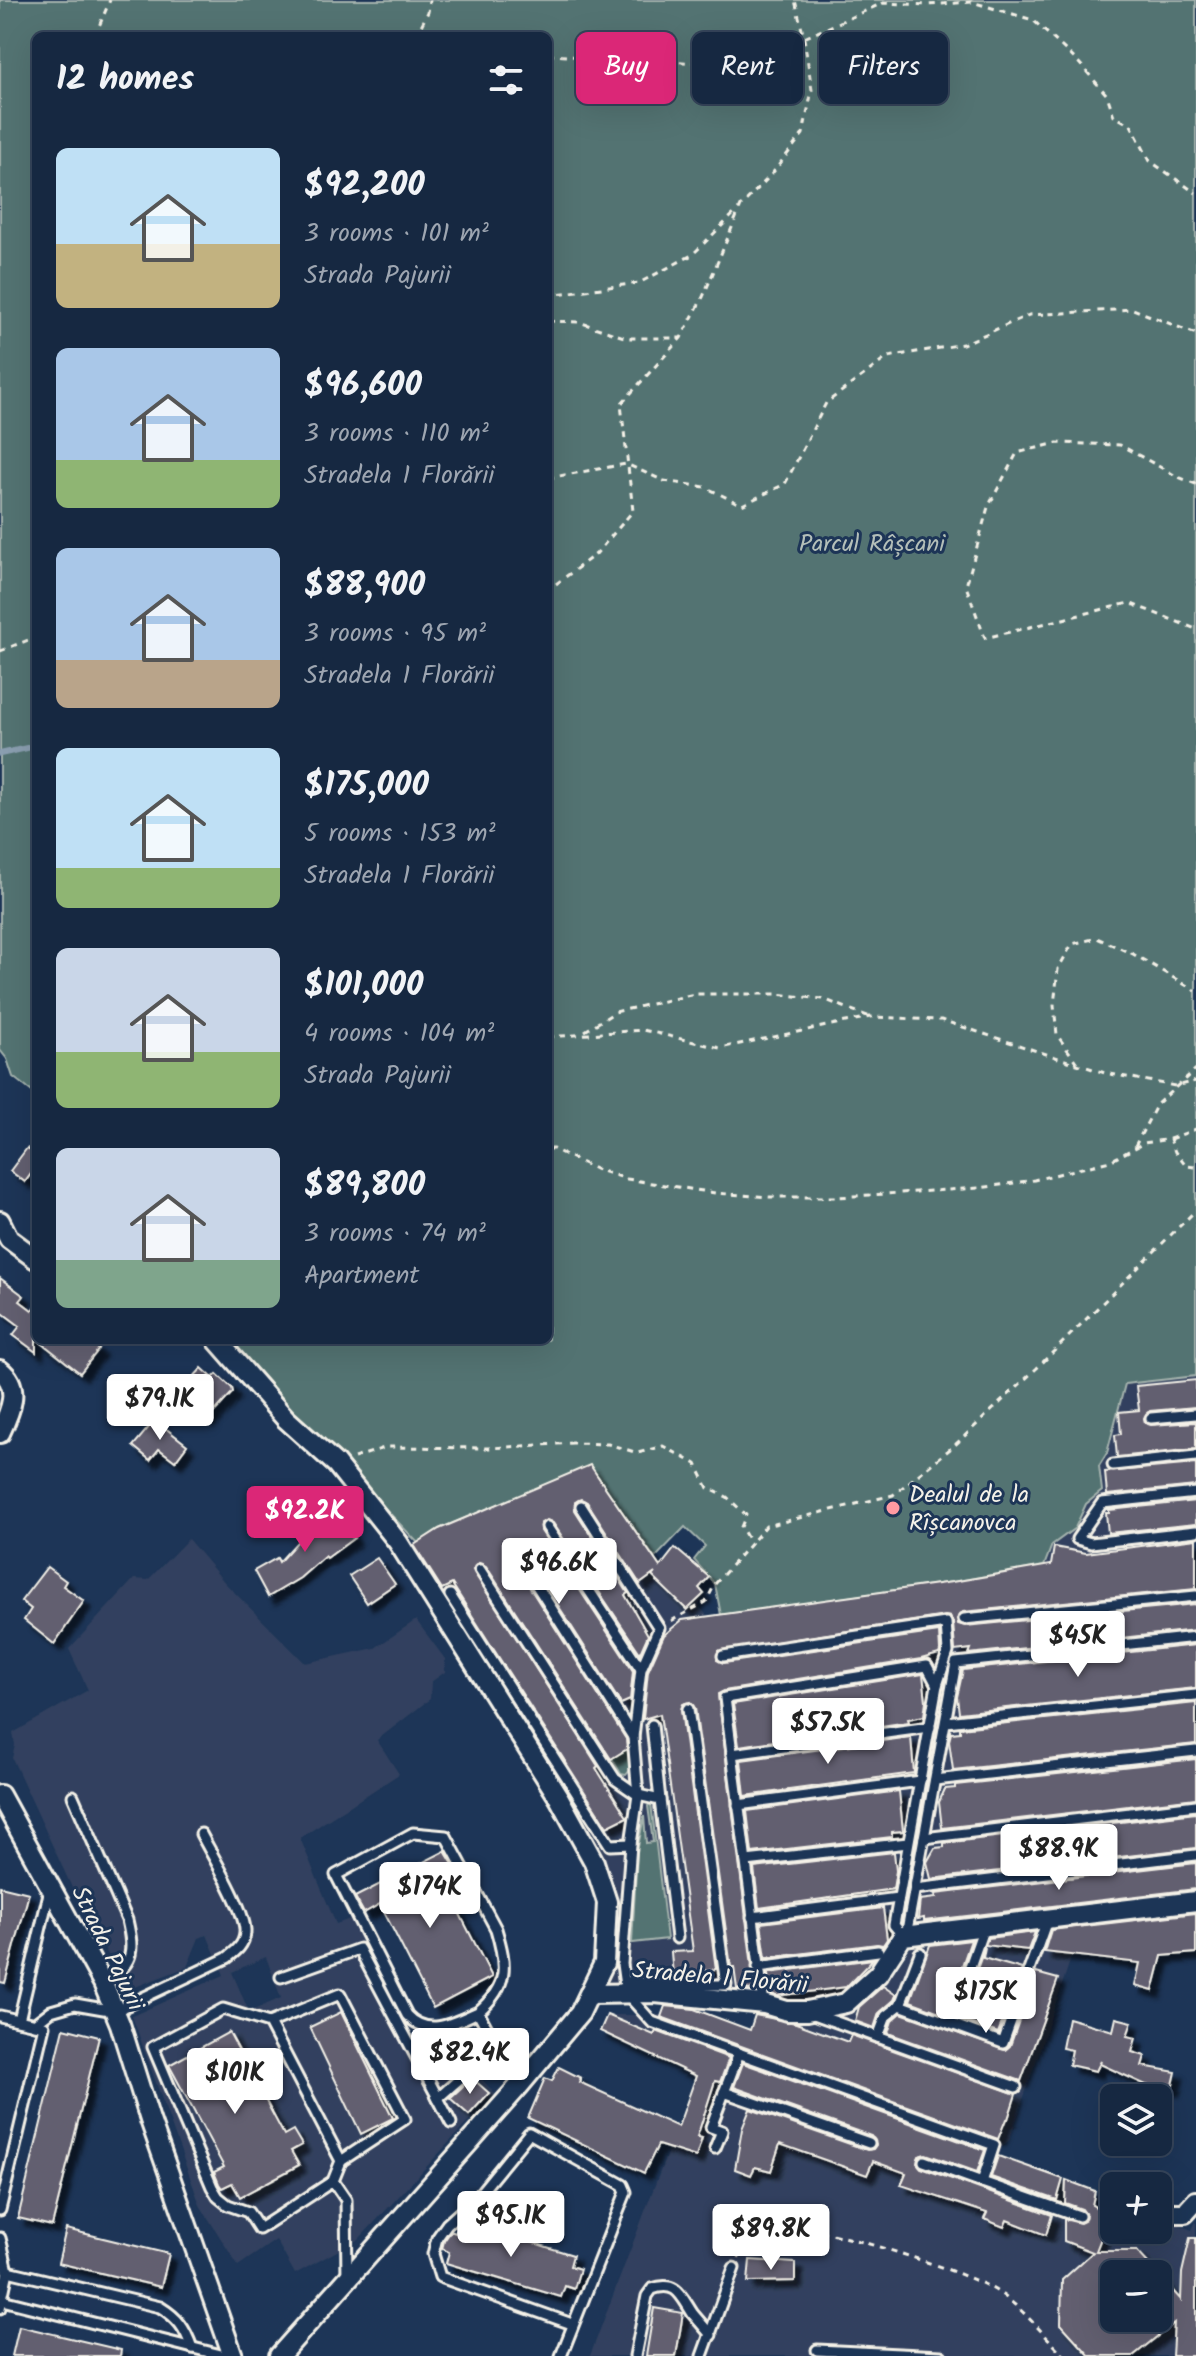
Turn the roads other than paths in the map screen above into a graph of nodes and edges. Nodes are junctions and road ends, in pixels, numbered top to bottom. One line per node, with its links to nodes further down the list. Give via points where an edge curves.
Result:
1 (0, 1221): 2 (street)
2 (4, 1246): 3 (street)
3 (32, 1257)
4 (220, 1344): 61 (street, Stradela 1 Florării, via 286,1419 336,1464 398,1542 559,1798 594,1862 607,1902 604,1963)
5 (0, 1370): 8 (street, via 8,1376 13,1400)
6 (1196, 1414): 7 (lane)
7 (1151, 1418)
8 (0, 1433)
9 (1196, 1456): 10 (lane)
10 (1113, 1465)
11 (1196, 1493): 14 (lane, via 1102,1503 1077,1539 1091,1543)
12 (581, 1506): 22 (lane, via 659,1628)
13 (547, 1527): 22 (lane)
14 (1196, 1531)
15 (513, 1548): 29 (lane)
16 (480, 1570): 34 (lane, via 615,1779)
17 (450, 1595): 43 (lane, via 610,1845)
18 (1196, 1596): 19 (lane)
19 (964, 1619)
20 (1196, 1637): 26 (lane, via 956,1663)
21 (723, 1656): 23 (lane, via 946,1623 948,1652)
22 (641, 1669): 29 (lane)
23 (937, 1685): 28 (lane); 31 (lane, via 927,1666 725,1698)
24 (1196, 1695): 26 (lane)
25 (688, 1709): 60 (lane, via 726,1985)
26 (946, 1722): 32 (lane)
27 (652, 1725): 36 (lane)
28 (930, 1727): 31 (lane); 33 (lane)
29 (633, 1737): 34 (lane)
30 (1196, 1751): 32 (lane)
31 (732, 1754): 37 (lane)
32 (935, 1780): 41 (lane)
33 (920, 1781): 37 (lane); 42 (lane)
34 (638, 1795): 36 (lane); 43 (lane)
35 (73, 1796): 59 (lane, via 132,1940 127,1965)
36 (660, 1800): 54 (lane)
37 (738, 1805): 45 (lane)
38 (1196, 1805): 41 (lane)
39 (3, 1807): 46 (street, Strada Pajurii)
40 (201, 1834): 64 (lane, via 243,1916 240,1948)
41 (924, 1838): 47 (lane)
42 (908, 1843): 45 (lane); 48 (lane)
43 (631, 1844): 60 (lane, via 622,1964)
44 (1196, 1855): 47 (lane)
45 (746, 1861): 50 (lane)
46 (50, 1885): 59 (street, Strada Pajurii); 68 (lane)
47 (915, 1889): 53 (lane)
48 (898, 1898): 50 (lane); 53 (lane, via 894,1925)
49 (1196, 1901): 51 (street)
50 (752, 1917): 57 (lane)
51 (1047, 1920): 52 (street); 70 (lane, via 1003,2043)
52 (984, 1927): 53 (street); 70 (lane)
53 (904, 1936): 65 (street, Stradela 1 Florării, via 878,1974 846,2003)
54 (677, 1938)
55 (878, 1951): 57 (lane)
56 (920, 1953): 63 (lane)
57 (758, 1967): 62 (lane)
58 (281, 1977): 78 (lane, via 359,1949)
59 (103, 1983): 64 (street, Strada Pajurii)
60 (626, 1987): 61 (street, Stradela 1 Florării); 62 (street, Stradela 1 Florării); 74 (lane, via 652,2022)
61 (590, 1994): 75 (street, Stradela 1 Florării)
62 (764, 2004): 65 (street, Stradela 1 Florării)
63 (900, 2005): 70 (lane); 72 (lane, via 886,2016)
64 (115, 2011): 71 (lane, via 75,2004 51,2011); 100 (street, Strada Pajurii)
65 (807, 2011): 72 (lane)
66 (478, 2012): 66 (lane, via 500,1987 504,1959 496,1929 446,1836 413,1833 336,1875 415,2023 437,2028); 73 (lane)
67 (0, 2016): 68 (lane)
68 (19, 2020): 71 (lane)
69 (269, 2023): 82 (lane); 82 (lane, via 340,1994 405,2119); 84 (lane, via 223,2009 153,2047 212,2187 228,2205 248,2212 259,2229)
70 (950, 2023)
71 (34, 2024): 87 (lane, via 44,2026)
72 (878, 2037): 76 (lane)
73 (498, 2045): 75 (lane); 78 (lane)
74 (739, 2053): 77 (lane); 85 (lane, via 994,2145)
75 (519, 2086): 93 (street, Stradela 1 Florării)
76 (1016, 2087)
77 (724, 2092): 80 (lane); 81 (lane, via 711,2127 722,2131)
78 (438, 2098): 79 (lane)
79 (451, 2123)
80 (869, 2143)
81 (715, 2148)
82 (341, 2161): 84 (lane)
83 (924, 2161): 85 (lane)
84 (333, 2181): 93 (lane, via 346,2200)
85 (982, 2182): 89 (lane)
86 (1196, 2201): 88 (street, via 1189,2210)
87 (0, 2210)
88 (1172, 2212)
89 (1079, 2216)
90 (0, 2238): 92 (lane)
91 (734, 2268): 96 (lane)
92 (8, 2271): 94 (lane); 97 (lane, via 160,2307 177,2318)
93 (347, 2277): 101 (street, Stradela 1 Florării)
94 (1, 2304): 97 (lane)
95 (572, 2324): 95 (lane, via 626,2192 623,2185 529,2133 477,2197 447,2224 433,2254 440,2277); 102 (lane)
96 (711, 2335): 103 (lane, via 680,2292 661,2286 647,2296); 104 (lane)
97 (192, 2348): 99 (lane)
98 (817, 2350): 105 (lane)
99 (225, 2356)
100 (233, 2356)
101 (279, 2356)
102 (561, 2356)
103 (635, 2356)
104 (702, 2356)
105 (941, 2356)

